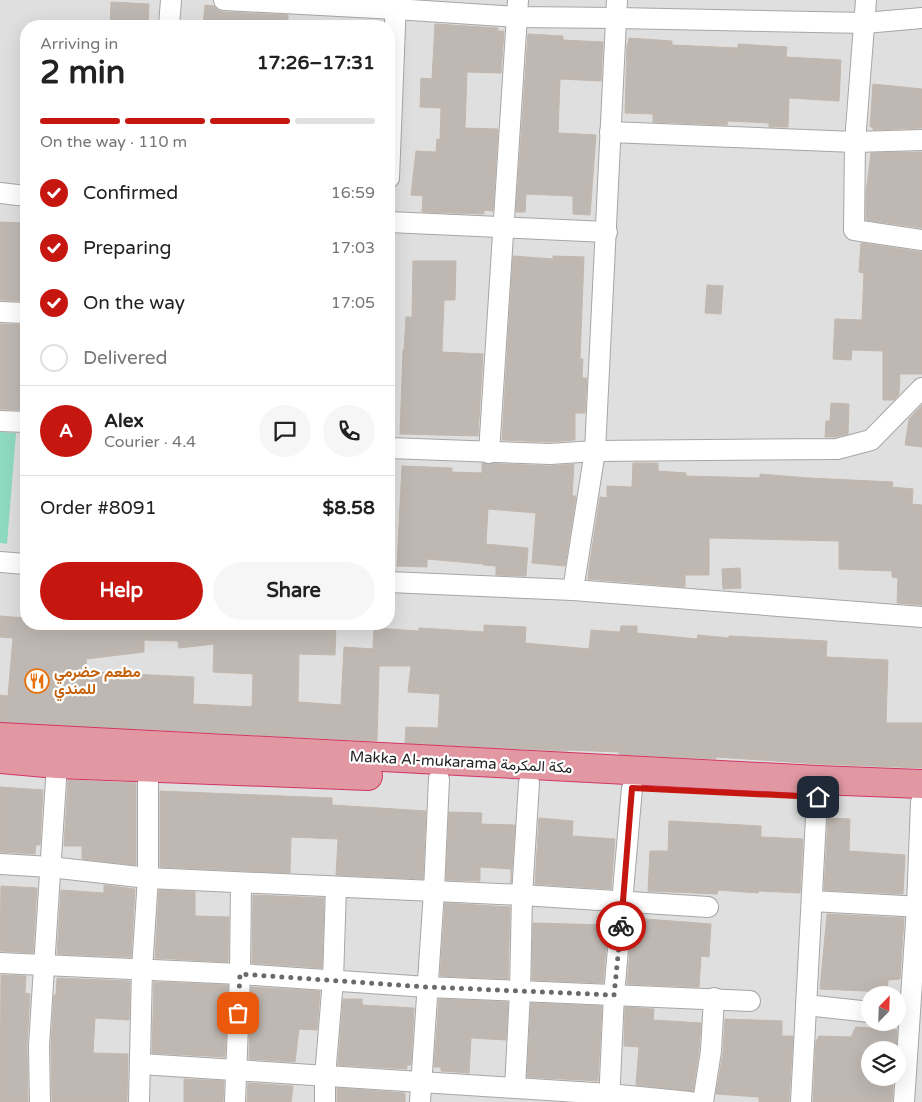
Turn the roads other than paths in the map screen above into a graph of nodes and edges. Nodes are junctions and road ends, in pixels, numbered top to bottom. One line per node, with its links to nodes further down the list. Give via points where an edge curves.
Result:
1 (171, 0): 8 (street)
2 (224, 0): 4 (street)
3 (866, 0): 9 (street)
4 (396, 4): 5 (street); 10 (street)
5 (518, 9): 6 (street); 17 (street)
6 (617, 9): 9 (street); 11 (street)
7 (922, 18): 9 (street)
8 (169, 20)
9 (865, 24): 13 (street)
10 (395, 29)
11 (610, 132): 13 (street); 18 (street)
12 (922, 140): 13 (street)
13 (855, 142): 19 (street, via 854,230)
14 (0, 193): 15 (street)
15 (20, 195)
16 (395, 222): 17 (street)
17 (504, 227): 18 (street); 27 (street)
18 (607, 232): 26 (street)
19 (922, 240)
20 (0, 312): 21 (street)
21 (20, 313)
22 (922, 388): 26 (street, via 871,440 837,449)
23 (0, 421): 24 (street)
24 (20, 422)
25 (395, 448): 27 (street)
26 (595, 451): 27 (street); 31 (street)
27 (489, 453)
28 (0, 562): 29 (street)
29 (20, 564)
30 (395, 582): 31 (street)
31 (573, 590): 32 (street)
32 (922, 617)
33 (0, 737): 34 (highway, Makka Al-mukarama مكة المكرمة)
34 (148, 756): 36 (highway, Makka Al-mukarama مكة المكرمة); 37 (highway, Makka Al-mukarama مكة المكرمة); 40 (highway, Makka Al-mukarama مكة المكرمة); 44 (street)
35 (0, 759): 36 (highway, Makka Al-mukarama مكة المكرمة)
36 (57, 764): 43 (street)
37 (439, 779): 38 (highway, Makka Al-mukarama مكة المكرمة); 47 (street)
38 (529, 783): 39 (highway, Makka Al-mukarama مكة المكرمة); 48 (street)
39 (632, 788): 40 (highway, Makka Al-mukarama مكة المكرمة); 49 (street)
40 (818, 789): 41 (highway, Makka Al-mukarama مكة المكرمة); 50 (street)
41 (922, 796): 52 (street)
42 (0, 864): 43 (street)
43 (50, 867): 44 (street); 54 (street)
44 (148, 878): 45 (street); 55 (street)
45 (241, 883): 46 (street); 56 (street)
46 (336, 887): 47 (street); 57 (street)
47 (434, 891): 48 (street); 58 (street)
48 (522, 895): 49 (street); 59 (street)
49 (623, 902): 51 (street); 60 (street)
50 (812, 902): 52 (street); 63 (street)
51 (708, 907)
52 (920, 907): 65 (street)
53 (0, 963): 54 (street)
54 (44, 965): 55 (street); 72 (street, via 39,1046)
55 (142, 969): 56 (street); 66 (street)
56 (240, 974): 57 (street); 67 (street)
57 (333, 980): 58 (street); 68 (street)
58 (427, 987): 59 (street); 70 (street)
59 (520, 992): 60 (street); 69 (street)
60 (614, 995): 61 (street); 71 (street)
61 (714, 998): 62 (street); 77 (street, via 711,1051)
62 (750, 1001)
63 (806, 1005): 64 (street); 78 (street)
64 (861, 1011)
65 (910, 1016): 79 (street)
66 (141, 1064): 67 (street); 73 (street)
67 (236, 1071): 68 (street); 74 (street)
68 (325, 1077): 70 (street); 75 (street)
69 (514, 1088): 70 (street); 71 (street)
70 (421, 1092)
71 (609, 1098): 76 (street)
72 (40, 1102)
73 (139, 1102)
74 (235, 1102)
75 (325, 1102)
76 (690, 1102)
77 (703, 1102)
78 (801, 1102)
79 (904, 1102)

